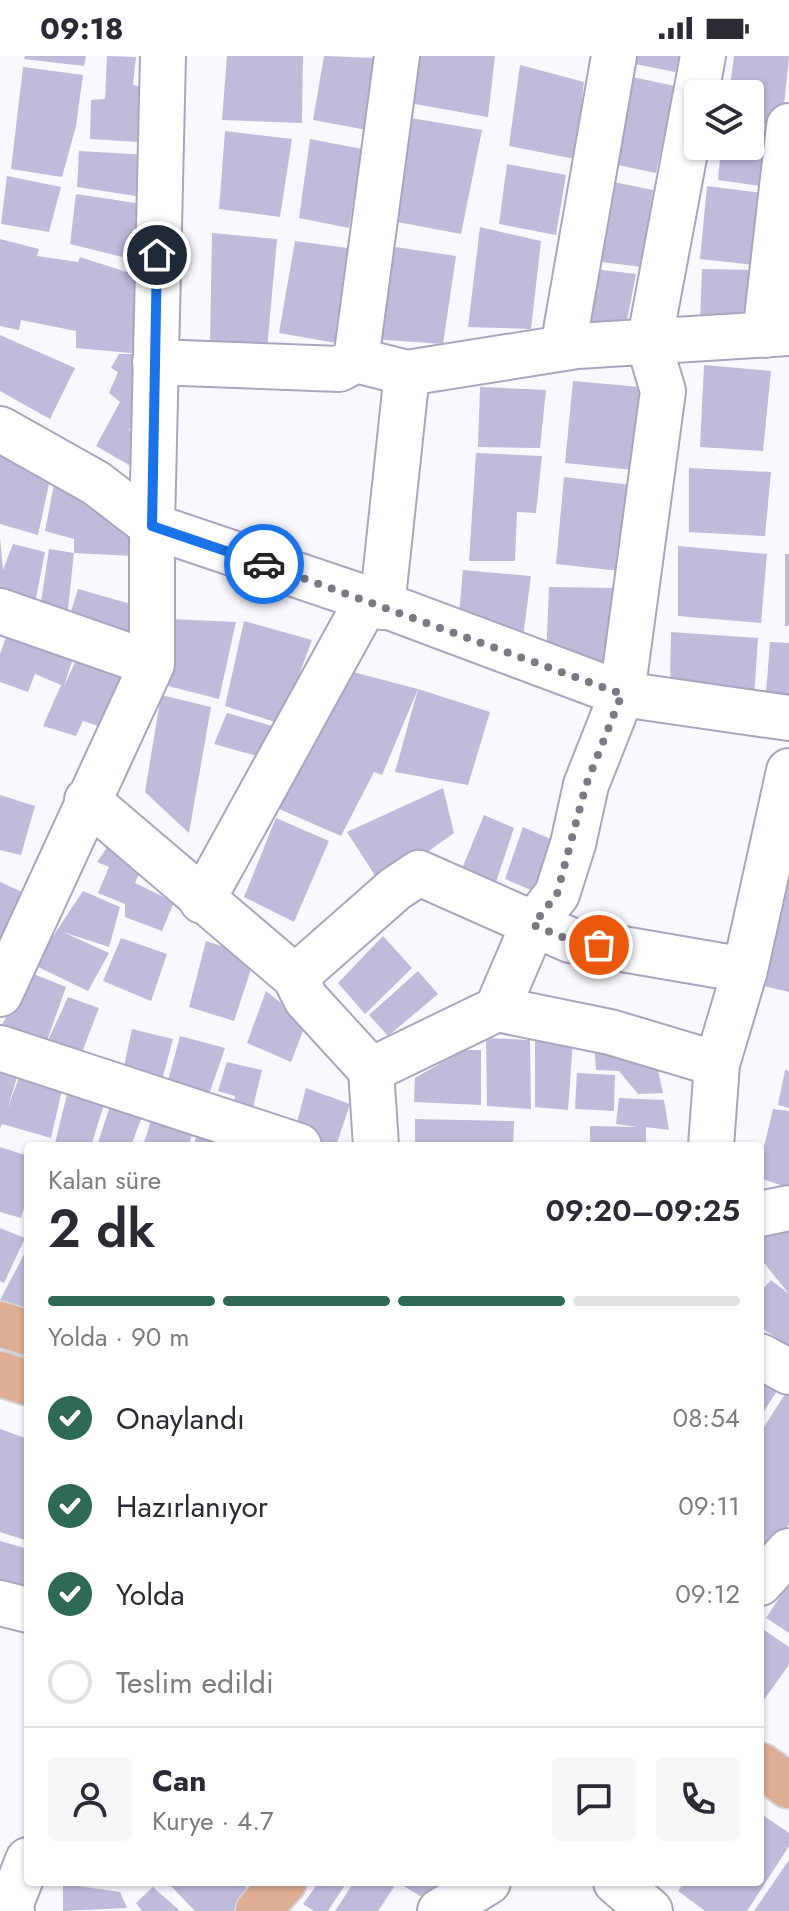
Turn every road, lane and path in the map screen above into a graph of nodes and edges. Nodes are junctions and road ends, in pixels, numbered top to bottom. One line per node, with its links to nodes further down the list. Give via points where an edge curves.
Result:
1 (163, 56): 10 (street)
2 (397, 56): 9 (street)
3 (614, 56): 8 (street)
4 (703, 56): 7 (street)
5 (789, 126): 6 (street)
6 (777, 334): 7 (street)
7 (649, 344): 8 (street); 17 (street, via 663,391)
8 (563, 348): 11 (street)
9 (356, 360): 10 (street, via 339,369); 11 (street)
10 (155, 362): 13 (street)
11 (407, 373): 14 (street)
12 (0, 429): 13 (street, via 96,483)
13 (152, 526): 14 (street); 16 (street)
14 (375, 603): 17 (street); 21 (street)
15 (0, 611): 16 (street)
16 (152, 664): 20 (street)
17 (622, 694): 18 (street); 22 (street, via 586,785 557,894)
18 (789, 718)
19 (789, 771): 23 (street)
20 (87, 800): 21 (street); 25 (street)
21 (202, 901): 24 (street)
22 (533, 925): 23 (street, via 570,940); 24 (street, via 419,873); 26 (street)
23 (745, 970): 28 (street)
24 (295, 977): 29 (street, via 306,999)
25 (0, 994)
26 (497, 1009): 28 (street, via 610,1032); 29 (street)
27 (0, 1048): 30 (street)
28 (717, 1064): 32 (street)
29 (371, 1070): 31 (street)
30 (287, 1142)
31 (376, 1142)
32 (711, 1142)
33 (789, 1208): 34 (street)
34 (764, 1213)
35 (0, 1324): 36 (main road)
36 (24, 1332)
37 (764, 1358): 38 (street)
38 (789, 1372)
39 (0, 1374): 40 (main road)
40 (24, 1382)
41 (789, 1551): 42 (street)
42 (764, 1579)
43 (0, 1603): 44 (street)
44 (24, 1609)
45 (764, 1768): 46 (main road)
46 (789, 1786)
47 (24, 1869): 50 (street)
48 (481, 1886): 51 (street)
49 (621, 1886): 52 (street)
50 (7, 1907)
51 (440, 1911)
52 (650, 1911)

